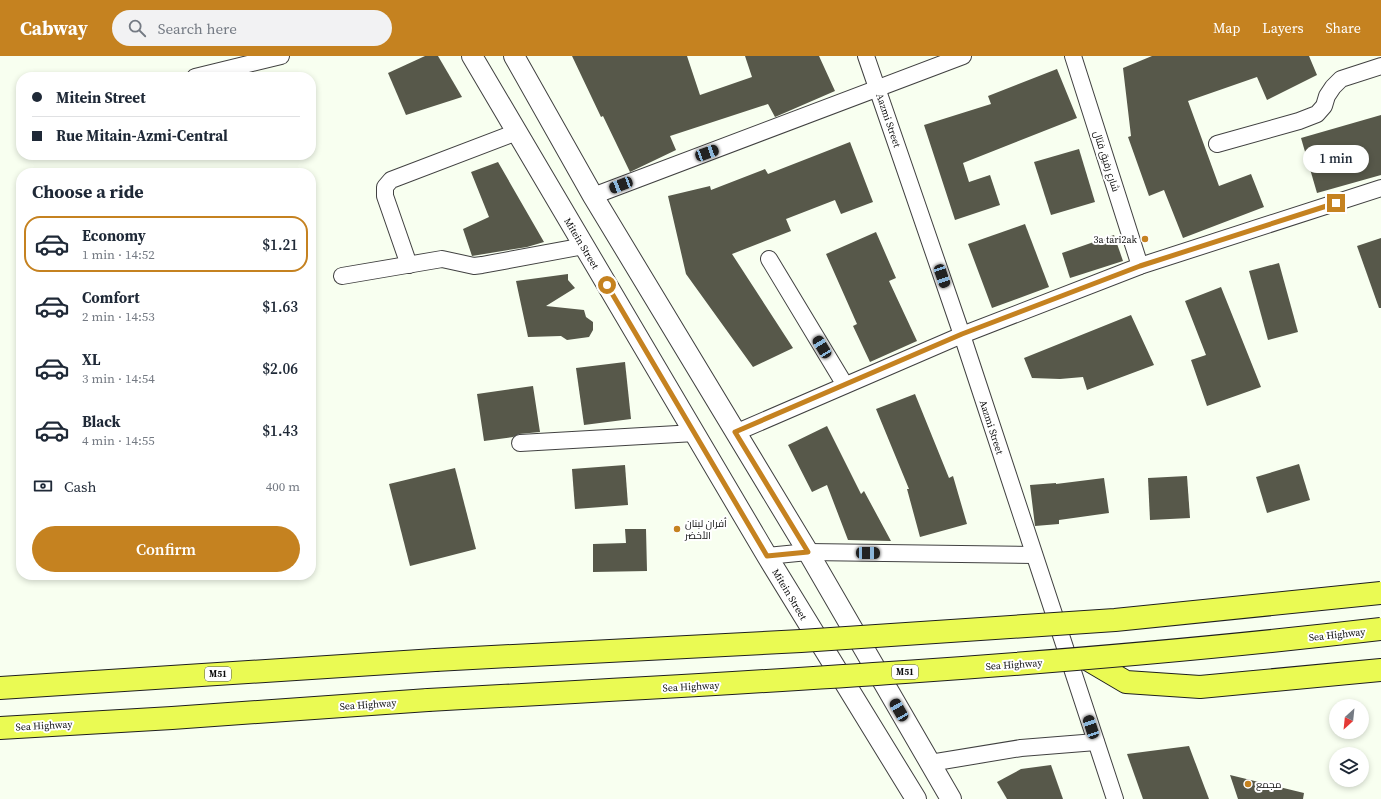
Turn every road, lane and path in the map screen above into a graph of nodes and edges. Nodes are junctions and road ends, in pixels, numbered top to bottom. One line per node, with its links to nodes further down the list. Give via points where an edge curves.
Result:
1 (281, 56): 8 (street)
2 (472, 56): 10 (street, Mitein Street)
3 (514, 56): 13 (street)
4 (866, 56): 9 (street, Aazmi Street)
5 (963, 56): 9 (street)
6 (1073, 56): 17 (street, شارع رفيق فتال)
7 (1381, 66): 11 (street, via 1341,78 1317,114)
8 (215, 72)
9 (878, 88): 13 (street); 19 (street, Aazmi Street)
10 (517, 132): 14 (street, Mitein Street); 16 (street, via 391,180 385,186 385,196)
11 (1217, 144)
12 (1381, 188): 17 (street)
13 (593, 196): 21 (street)
14 (584, 246): 16 (street, via 474,266 442,259); 22 (street, Mitein Street)
15 (769, 259): 20 (street)
16 (410, 264): 18 (street)
17 (1140, 266): 19 (street)
18 (342, 276)
19 (962, 334): 20 (street); 25 (street, Aazmi Street)
20 (845, 385): 21 (street)
21 (735, 432): 24 (street)
22 (695, 433): 23 (street); 26 (street, Mitein Street)
23 (520, 443)
24 (808, 552): 25 (street); 26 (street); 34 (street)
25 (1034, 555): 33 (street, Aazmi Street)
26 (767, 556): 35 (street, Mitein Street)
27 (1381, 593): 31 (highway, M51, bridge, via 1115,620)
28 (1381, 629): 29 (highway, Sea Highway / M51, bridge)
29 (1087, 659): 30 (highway, via 1126,682 1200,687); 32 (highway, Sea Highway / M51, bridge, via 796,680 428,700)
30 (1381, 670)
31 (0, 688)
32 (0, 728)
33 (1096, 742): 34 (street, via 1021,748); 37 (street, Aazmi Street)
34 (930, 763): 36 (street)
35 (916, 799)
36 (951, 799)
37 (1115, 799)

